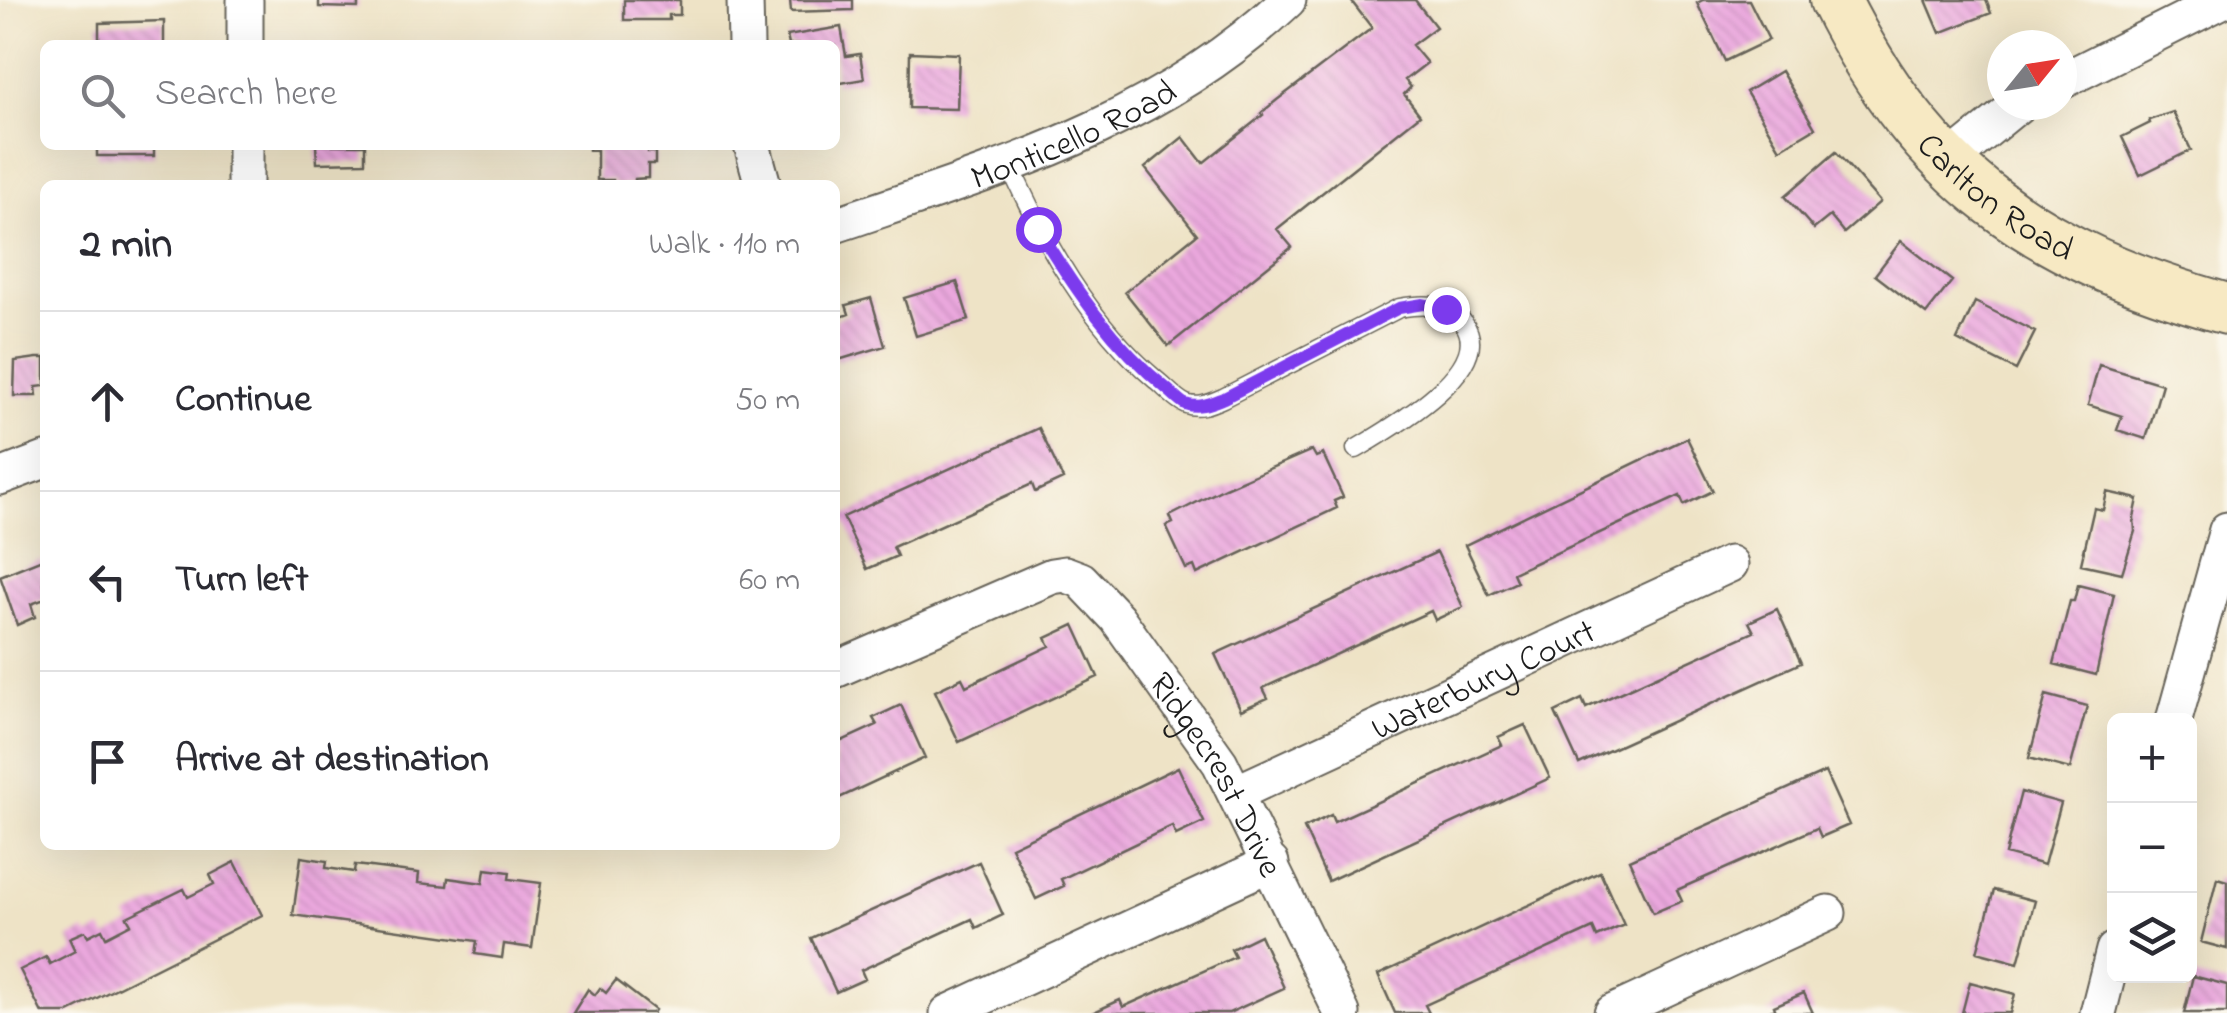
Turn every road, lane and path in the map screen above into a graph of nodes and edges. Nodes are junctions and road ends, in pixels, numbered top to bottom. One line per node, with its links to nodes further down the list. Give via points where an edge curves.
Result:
1 (245, 0): 6 (street)
2 (745, 0): 7 (street)
3 (1288, 0): 13 (street, Monticello Road, via 1201,71 1135,111)
4 (1835, 0): 12 (main road, Carlton Road, via 1902,113)
5 (2223, 0): 8 (street)
6 (245, 40)
7 (746, 40)
8 (2077, 74)
9 (2000, 120): 12 (street)
10 (245, 150): 14 (street)
11 (753, 150): 15 (street)
12 (1948, 162): 17 (main road, Carlton Road, via 2048,240 2105,269)
13 (1010, 166): 16 (street, Monticello Road); 18 (lane, via 1067,276 1109,332 1185,404 1224,398 1399,308 1423,304 1461,318 1472,346 1467,361 1400,423)
14 (245, 180)
15 (762, 180)
16 (840, 224)
17 (2227, 309)
18 (1356, 449)
19 (40, 462): 20 (street)
20 (0, 477)
21 (2227, 530): 24 (street)
22 (1730, 564): 25 (street, Waterbury Court)
23 (840, 668): 25 (street, Ridgecrest Drive, via 1065,574 1081,580 1117,618)
24 (2176, 713)
25 (1236, 793): 26 (street, Ridgecrest Drive)
26 (1271, 863): 29 (street); 30 (street, Ridgecrest Drive)
27 (1828, 914): 31 (street)
28 (2107, 978): 32 (street)
29 (948, 1013)
30 (1342, 1013)
31 (1612, 1013)
32 (2098, 1013)

